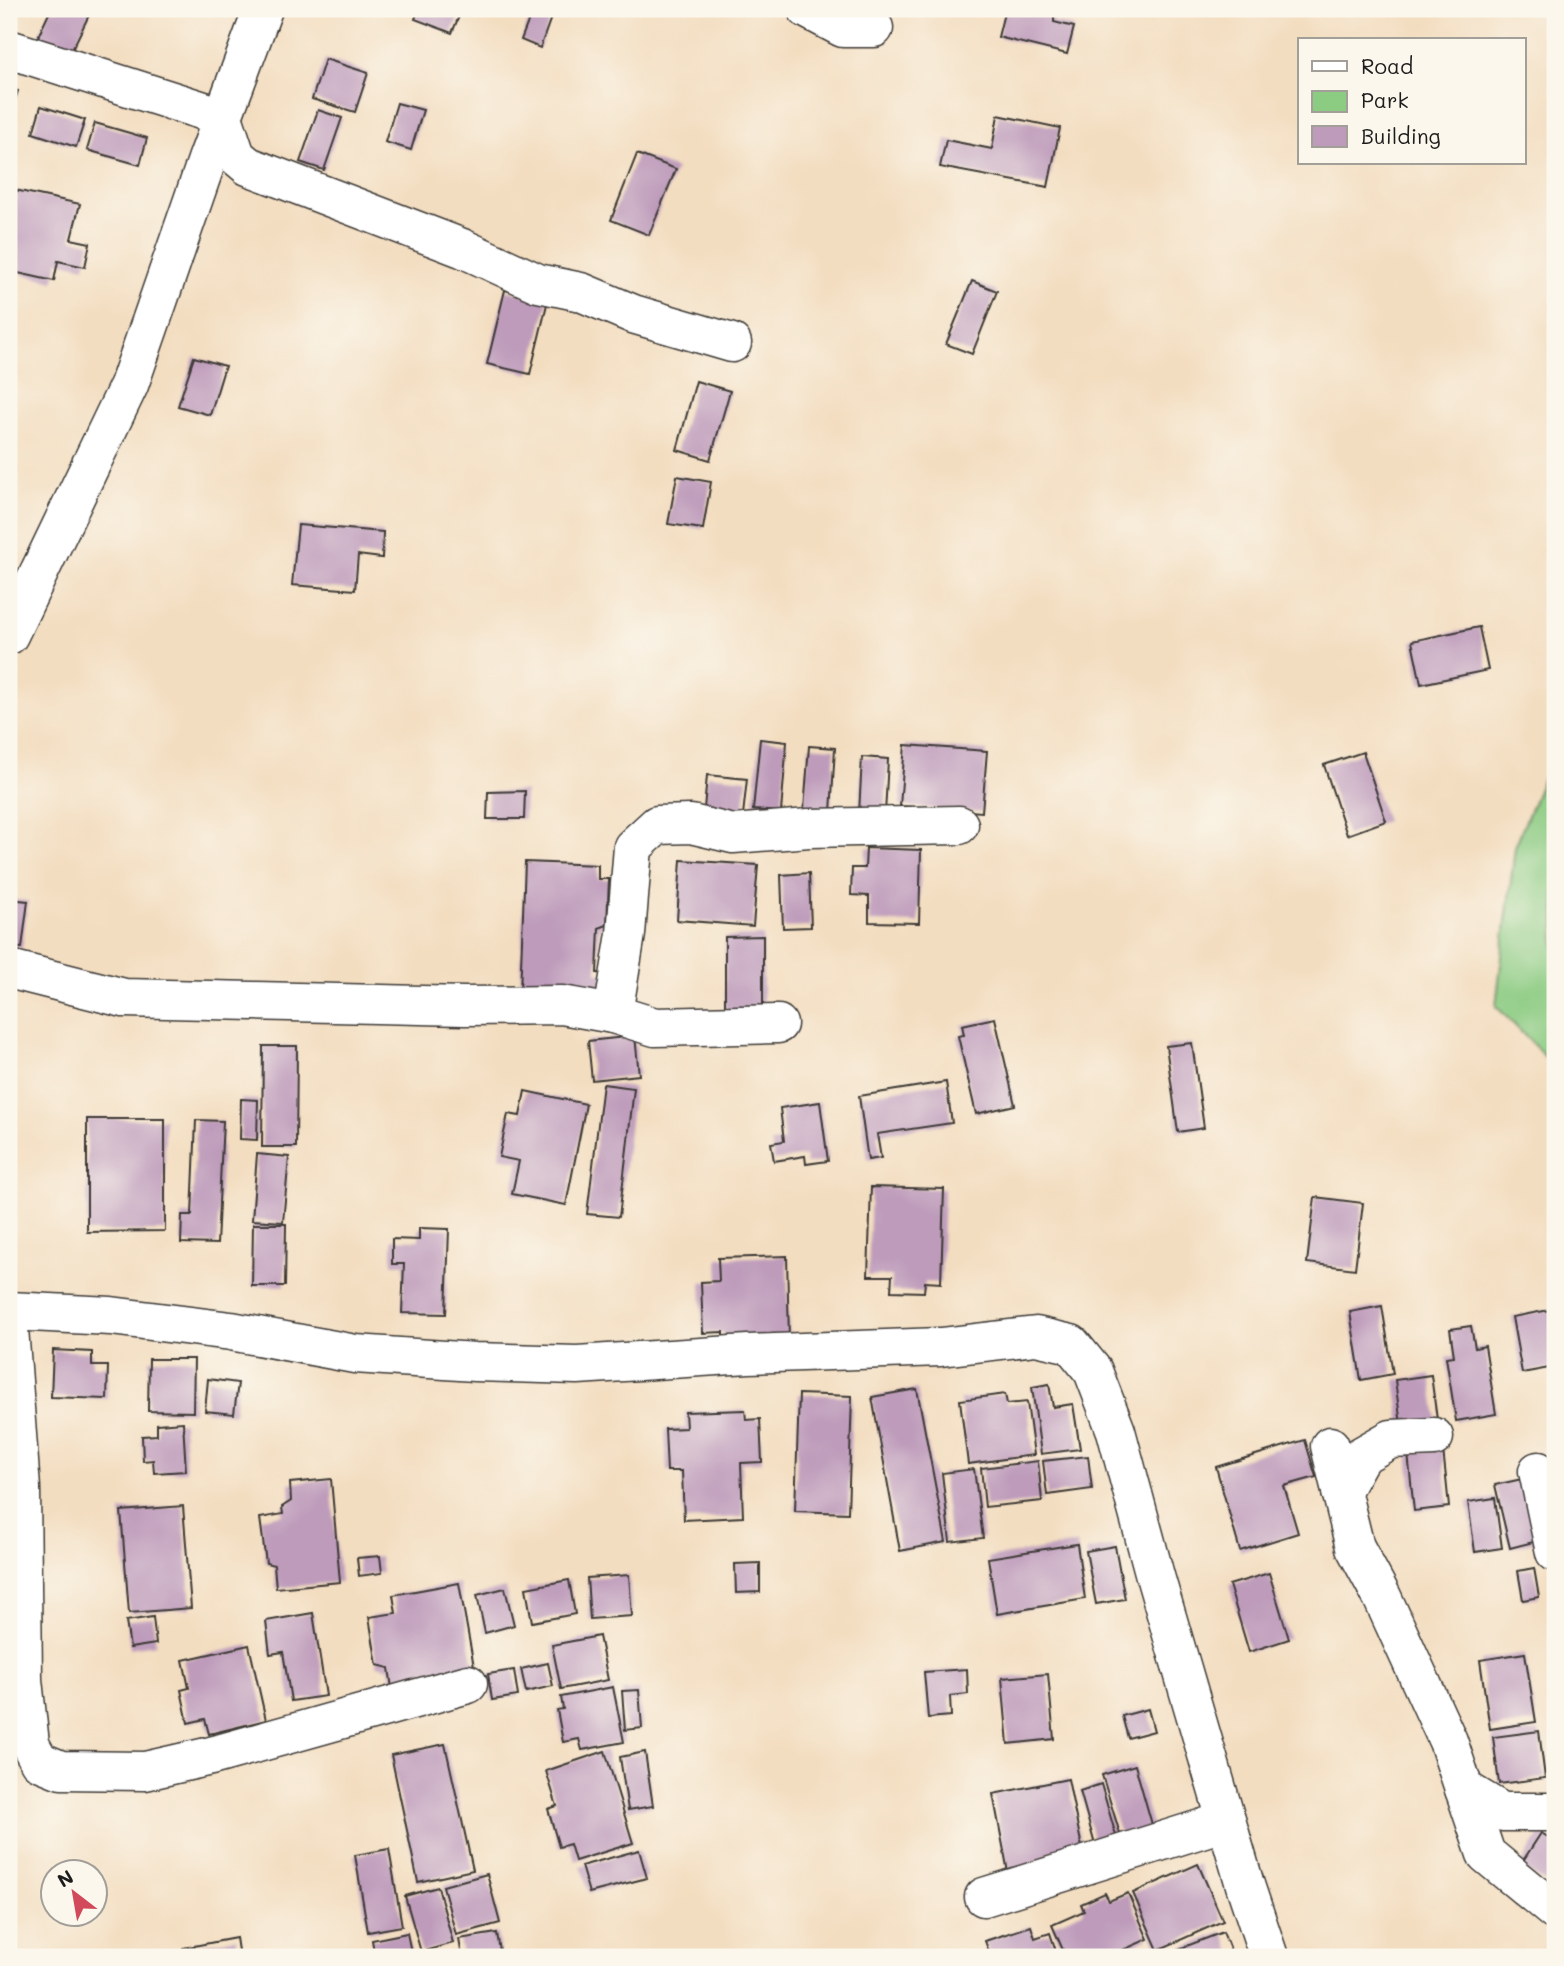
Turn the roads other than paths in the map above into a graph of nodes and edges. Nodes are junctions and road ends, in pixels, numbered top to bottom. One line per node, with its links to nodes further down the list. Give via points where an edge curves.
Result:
1 (263, 9): 5 (street)
2 (807, 9): 3 (street, via 843,28)
3 (874, 28)
4 (9, 49): 5 (street)
5 (223, 117): 6 (street, via 236,156 248,166 462,248 538,283 581,292 633,314); 7 (street, via 129,385)
6 (732, 343)
7 (9, 635)
8 (959, 825): 10 (street, via 733,834 691,824 657,825 633,847)
9 (9, 969): 10 (street, via 124,998 562,1005)
10 (613, 1014): 11 (street, via 655,1027)
11 (778, 1024)
12 (9, 1311): 22 (street, via 111,1316 231,1331 355,1354 577,1365 748,1353 941,1347 1036,1336 1071,1344 1093,1371 1116,1431)
13 (9, 1328): 19 (street, via 21,1488 23,1680 30,1744 39,1762 61,1770 145,1771)
14 (1434, 1437): 17 (street, via 1391,1439 1361,1456)
15 (1330, 1446): 17 (street)
16 (1538, 1471): 18 (street)
17 (1341, 1492): 20 (street, via 1355,1547 1443,1729)
18 (1555, 1552)
19 (468, 1684)
20 (1464, 1789): 21 (street, via 1502,1812); 24 (street, via 1486,1854)
21 (1555, 1812)
22 (1226, 1821): 23 (street); 25 (street)
23 (984, 1897)
24 (1555, 1911)
25 (1269, 1957)

